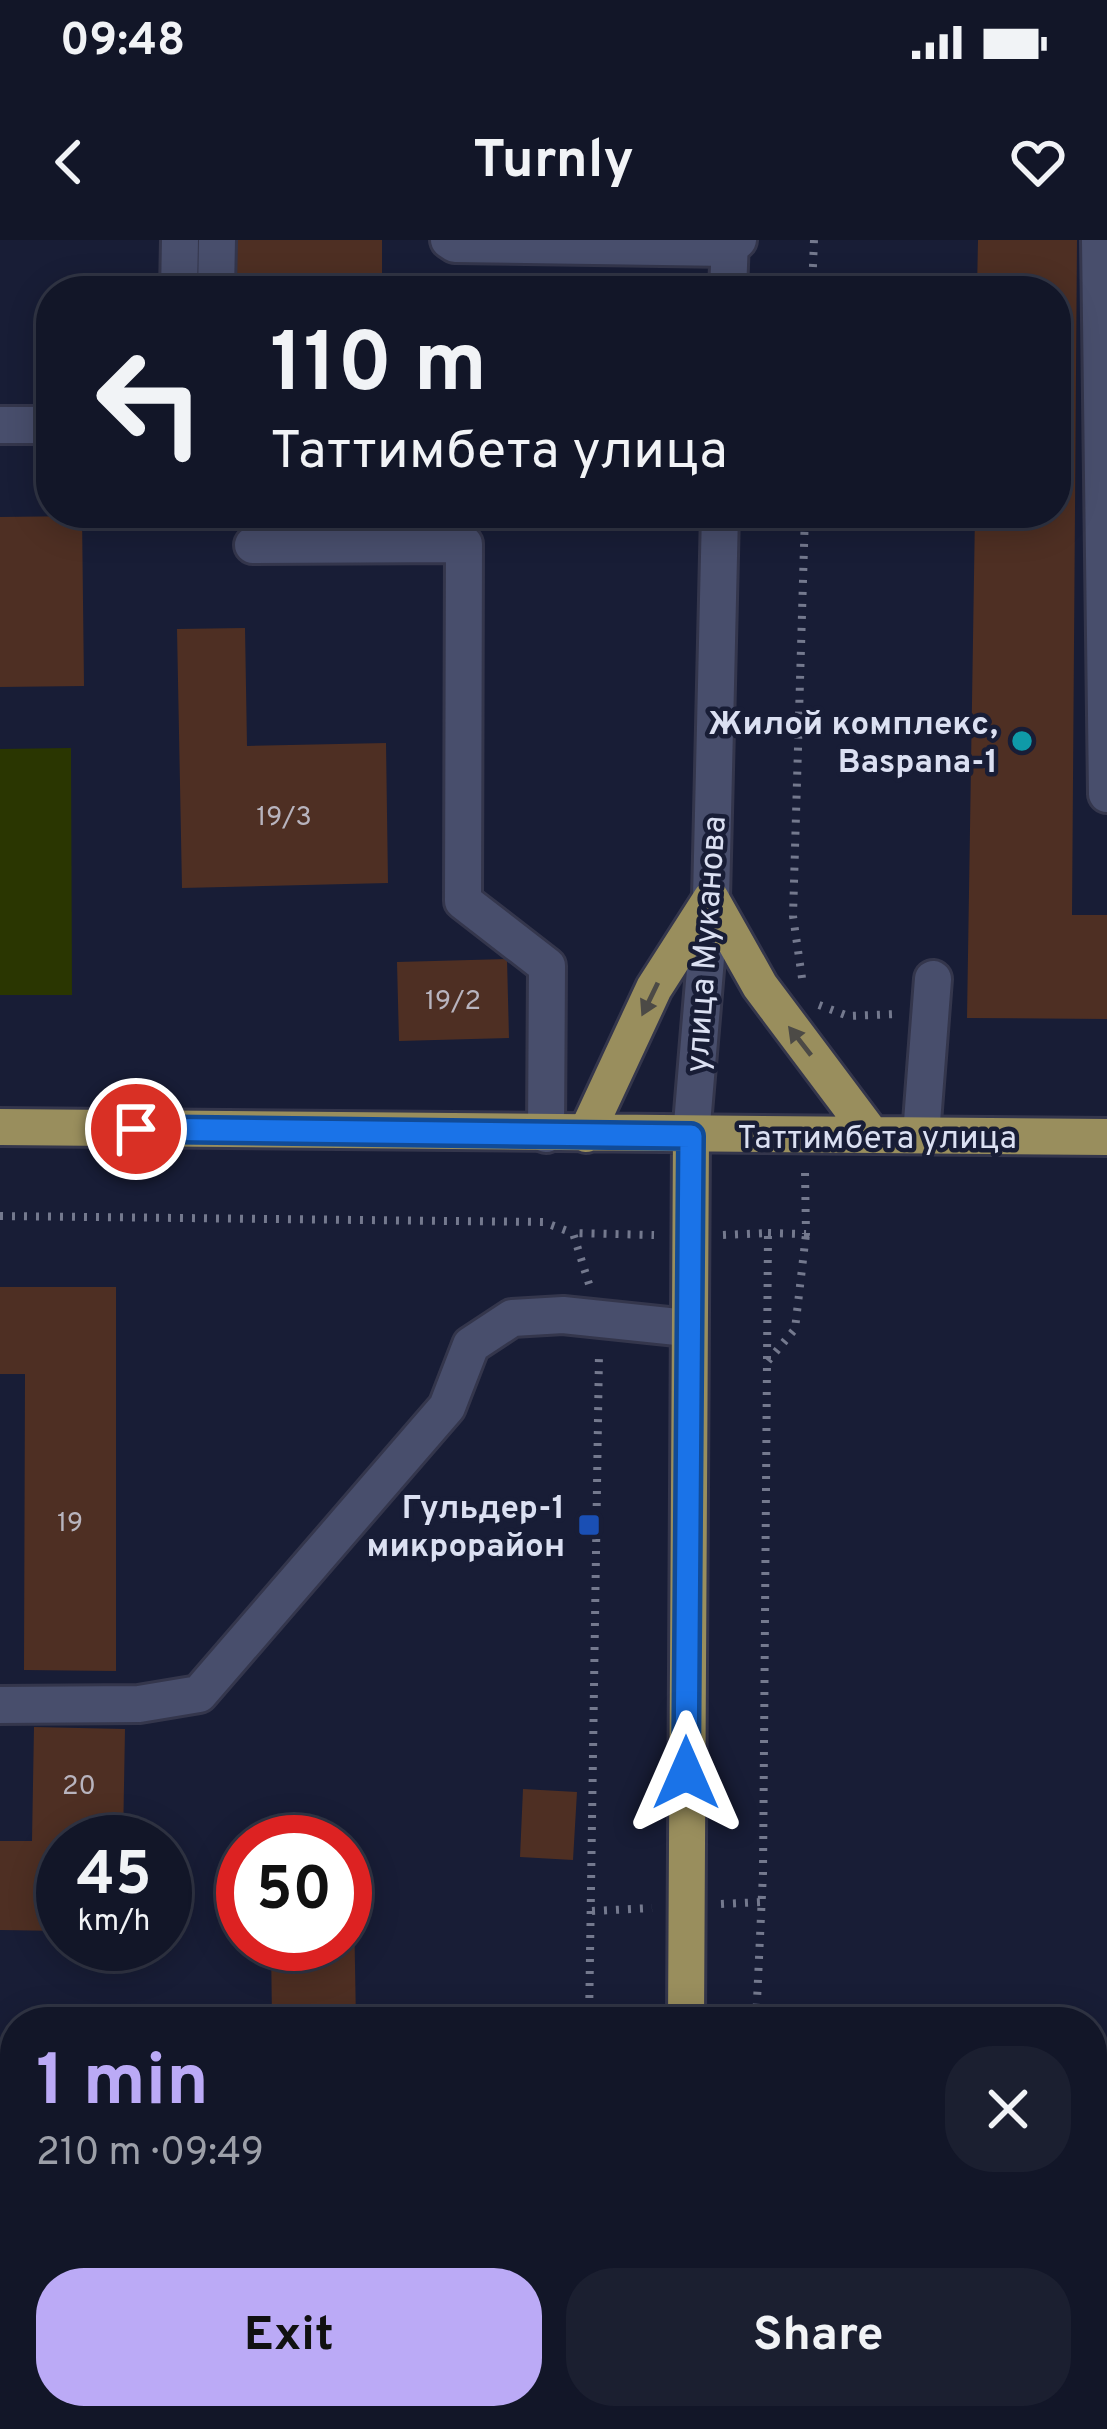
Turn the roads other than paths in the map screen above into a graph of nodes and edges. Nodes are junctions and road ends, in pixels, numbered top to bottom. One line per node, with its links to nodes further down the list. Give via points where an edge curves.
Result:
1 (180, 240): 6 (street)
2 (217, 240): 7 (street)
3 (449, 240): 5 (street)
4 (1100, 240): 13 (street)
5 (733, 243): 8 (street)
6 (179, 276)
7 (216, 276)
8 (730, 276)
9 (0, 425): 10 (street)
10 (36, 425)
11 (720, 528): 14 (street, улица Муканова)
12 (253, 545): 17 (street, via 464,544 464,901 547,967)
13 (1107, 794)
14 (711, 899): 18 (main road, one-way to 18, via 654,988); 19 (main road, one-way to 14, via 760,986); 21 (street, улица Муканова)
15 (931, 996): 20 (street)
16 (0, 1127): 17 (main road, Таттимбета улица)
17 (546, 1134): 18 (main road, Таттимбета улица)
18 (586, 1134): 21 (main road, Таттимбета улица)
19 (871, 1134): 20 (main road, Таттимбета улица); 21 (main road, Таттимбета улица)
20 (921, 1135): 22 (main road, Таттимбета улица)
21 (691, 1136): 23 (main road, улица Муканова)
22 (1107, 1137)
23 (687, 1328): 24 (street, via 512,1318 471,1345 447,1407 199,1694 139,1705); 25 (main road, улица Муканова)
24 (0, 1705)
25 (686, 2007)

